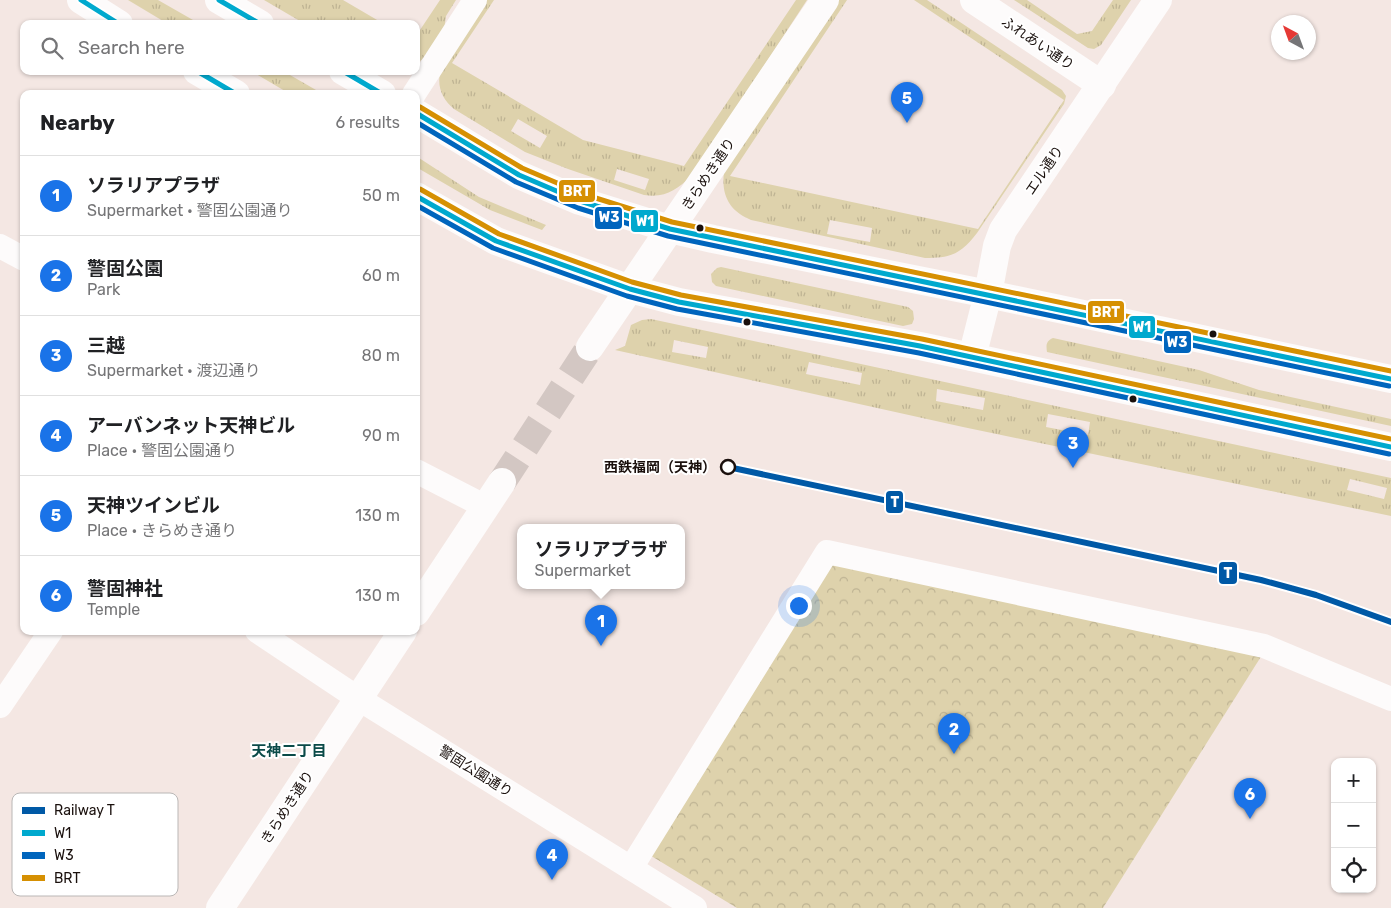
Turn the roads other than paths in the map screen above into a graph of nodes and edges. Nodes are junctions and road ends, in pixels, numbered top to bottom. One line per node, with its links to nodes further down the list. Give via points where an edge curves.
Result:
1 (81, 0): 7 (main road)
2 (219, 0): 8 (main road)
3 (475, 0): 14 (street)
4 (824, 0): 17 (main road, きらめき通り)
5 (974, 0): 11 (main road, ふれあい通り)
6 (1158, 0): 11 (main road, エル通り)
7 (113, 20)
8 (253, 20)
9 (204, 75): 12 (main road)
10 (350, 75): 13 (main road)
11 (1102, 85): 21 (main road, エル通り, via 1003,230)
12 (229, 90)
13 (375, 90)
14 (417, 90)
15 (420, 115): 17 (main road, via 519,175 580,201)
16 (420, 198): 20 (main road, via 496,241)
17 (670, 229): 20 (main road, きらめき通り); 21 (main road)
18 (0, 246): 19 (street)
19 (20, 257)
20 (630, 289): 22 (main road, きらめき通り); 23 (main road, via 679,302)
21 (988, 294): 23 (main road, エル通り); 24 (main road)
22 (590, 347)
23 (972, 357): 25 (main road)
24 (1391, 378)
25 (1391, 447)
26 (420, 473): 28 (street)
27 (502, 482): 28 (main road)
28 (486, 507): 29 (main road)
29 (420, 606)
30 (48, 635): 35 (street)
31 (263, 635): 33 (street, 警固公園通り)
32 (401, 635): 33 (main road, きらめき通り)
33 (359, 699): 36 (street, 警固公園通り); 37 (main road, きらめき通り)
34 (1391, 700): 36 (street, via 1264,646 827,552)
35 (0, 706)
36 (631, 868): 38 (street, 警固公園通り)
37 (220, 908)
38 (695, 908)

